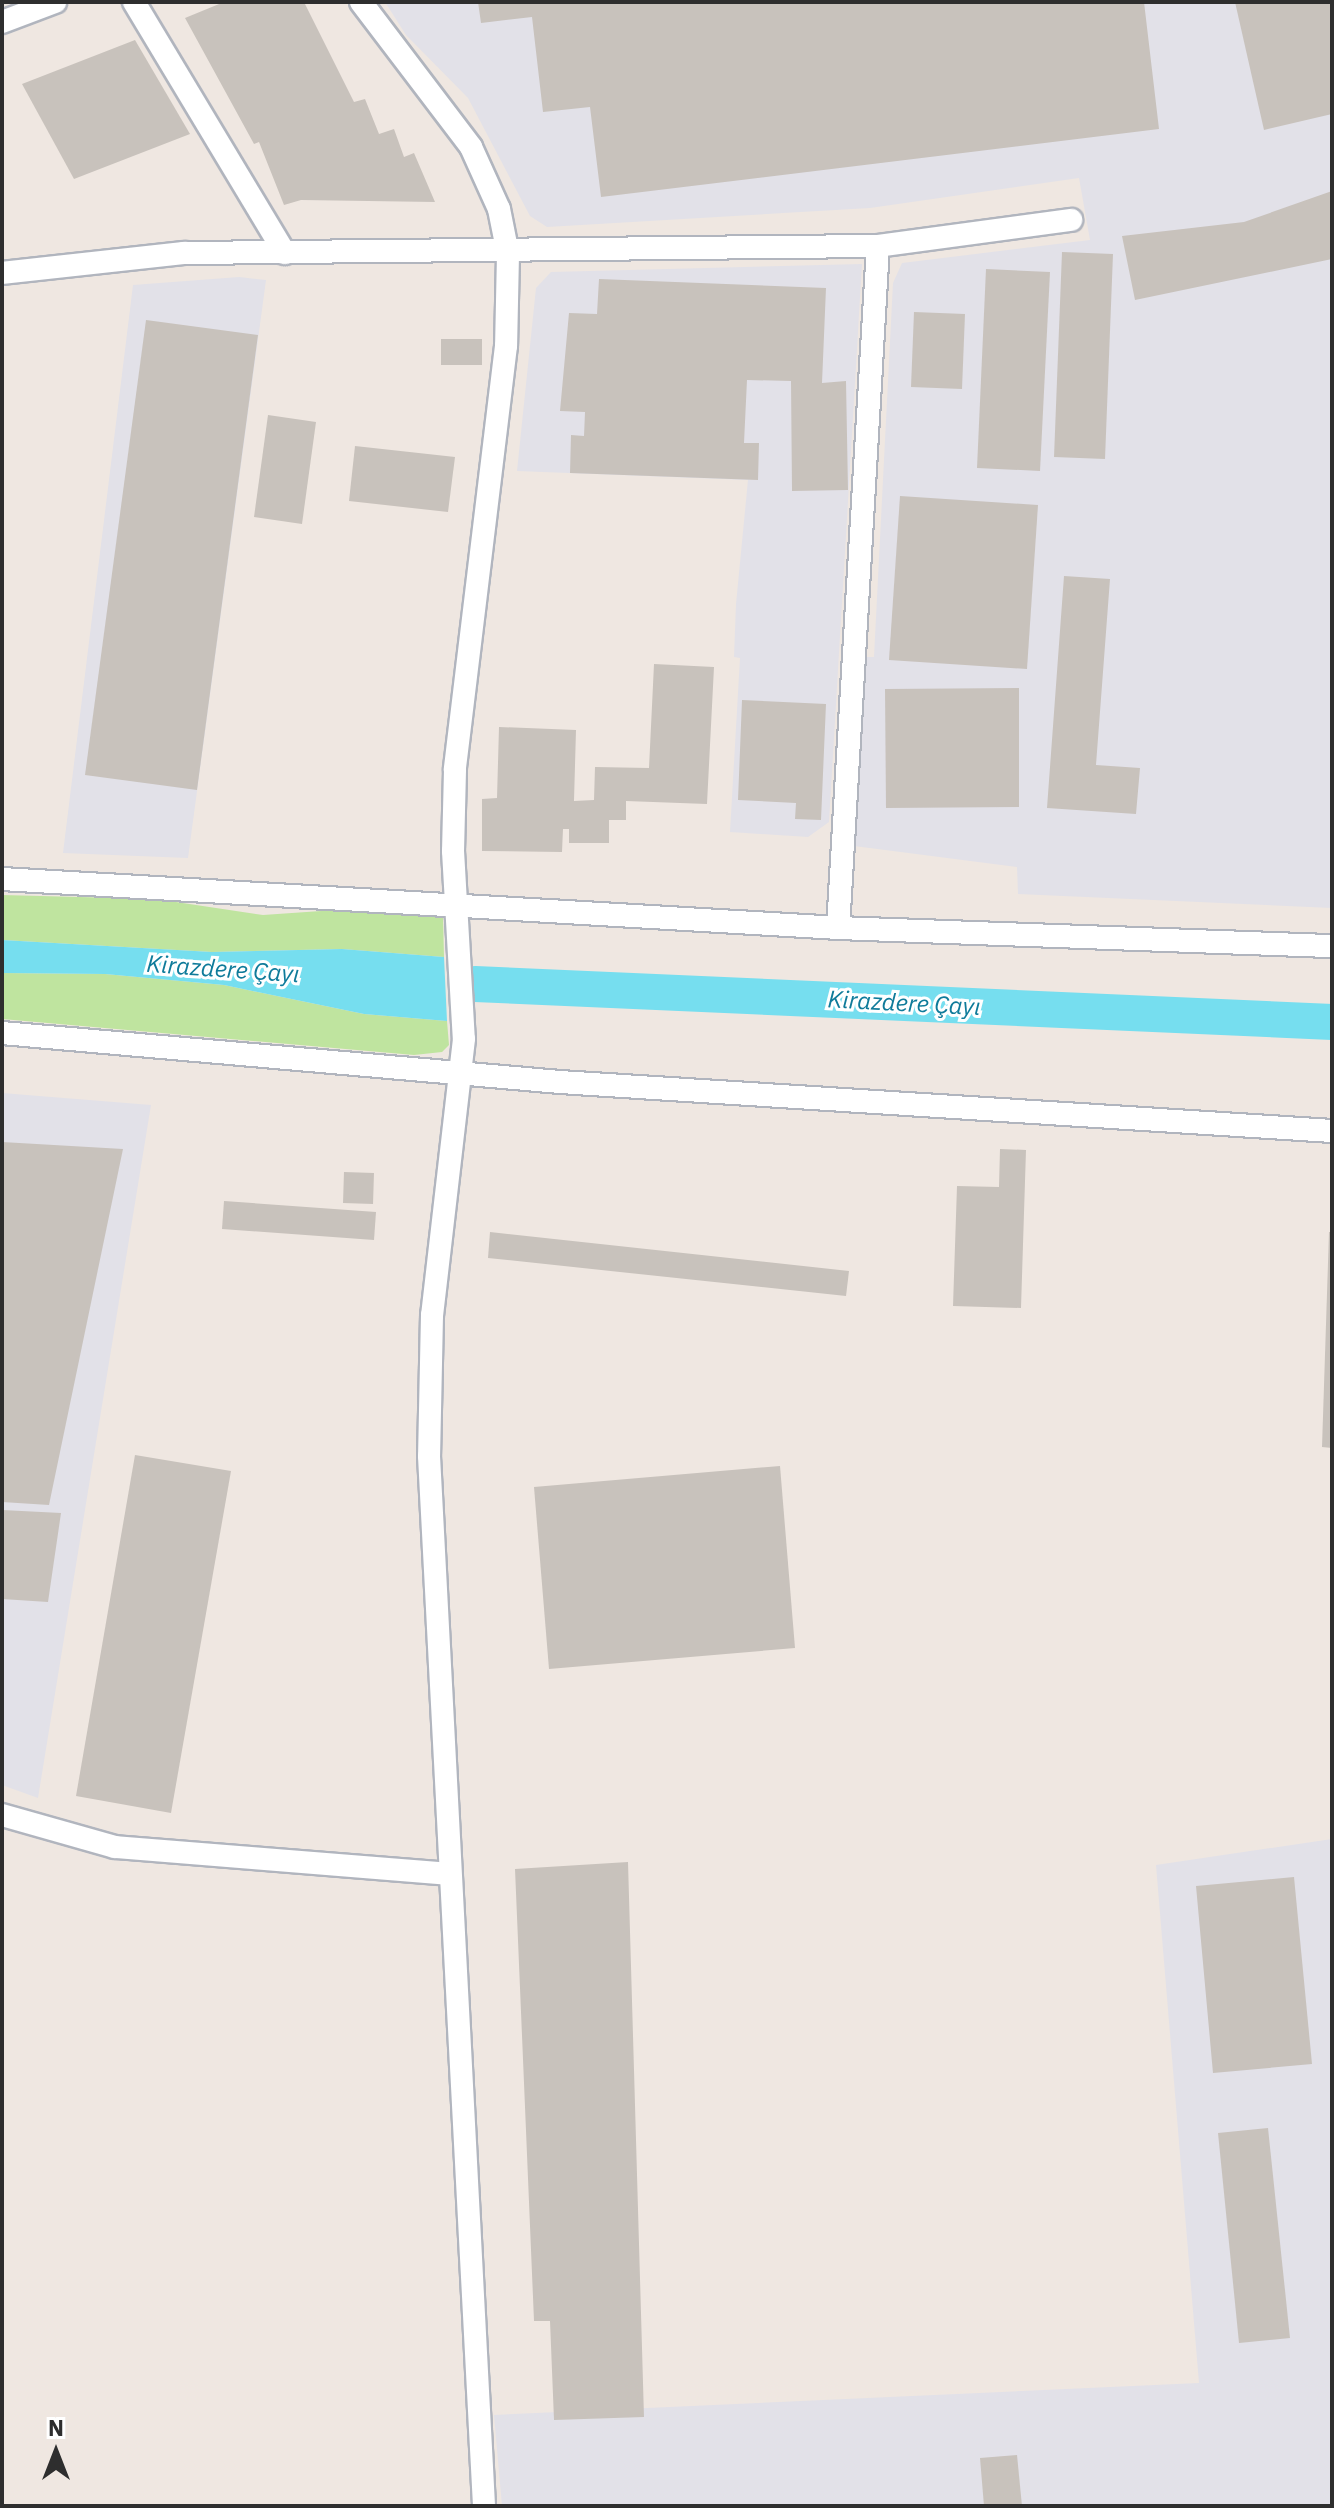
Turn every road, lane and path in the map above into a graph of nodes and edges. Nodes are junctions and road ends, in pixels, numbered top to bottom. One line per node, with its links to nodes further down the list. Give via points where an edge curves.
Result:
1 (55, 2): 4 (street)
2 (134, 2): 7 (street)
3 (361, 2): 8 (street, via 471,147 499,209)
4 (2, 22)
5 (1071, 220): 6 (street)
6 (878, 246): 8 (street); 12 (street)
7 (285, 253): 8 (street); 9 (street, via 184,253)
8 (508, 254): 11 (street, via 506,346 456,757)
9 (2, 273)
10 (2, 879): 11 (street)
11 (456, 903): 12 (street); 15 (street)
12 (838, 928): 13 (street)
13 (1332, 946)
14 (2, 1033): 15 (street)
15 (461, 1073): 16 (street); 18 (street, via 432,1315 429,1456)
16 (1332, 1131)
17 (2, 1815): 18 (street, via 115,1847)
18 (449, 1874): 19 (street)
19 (484, 2506)

